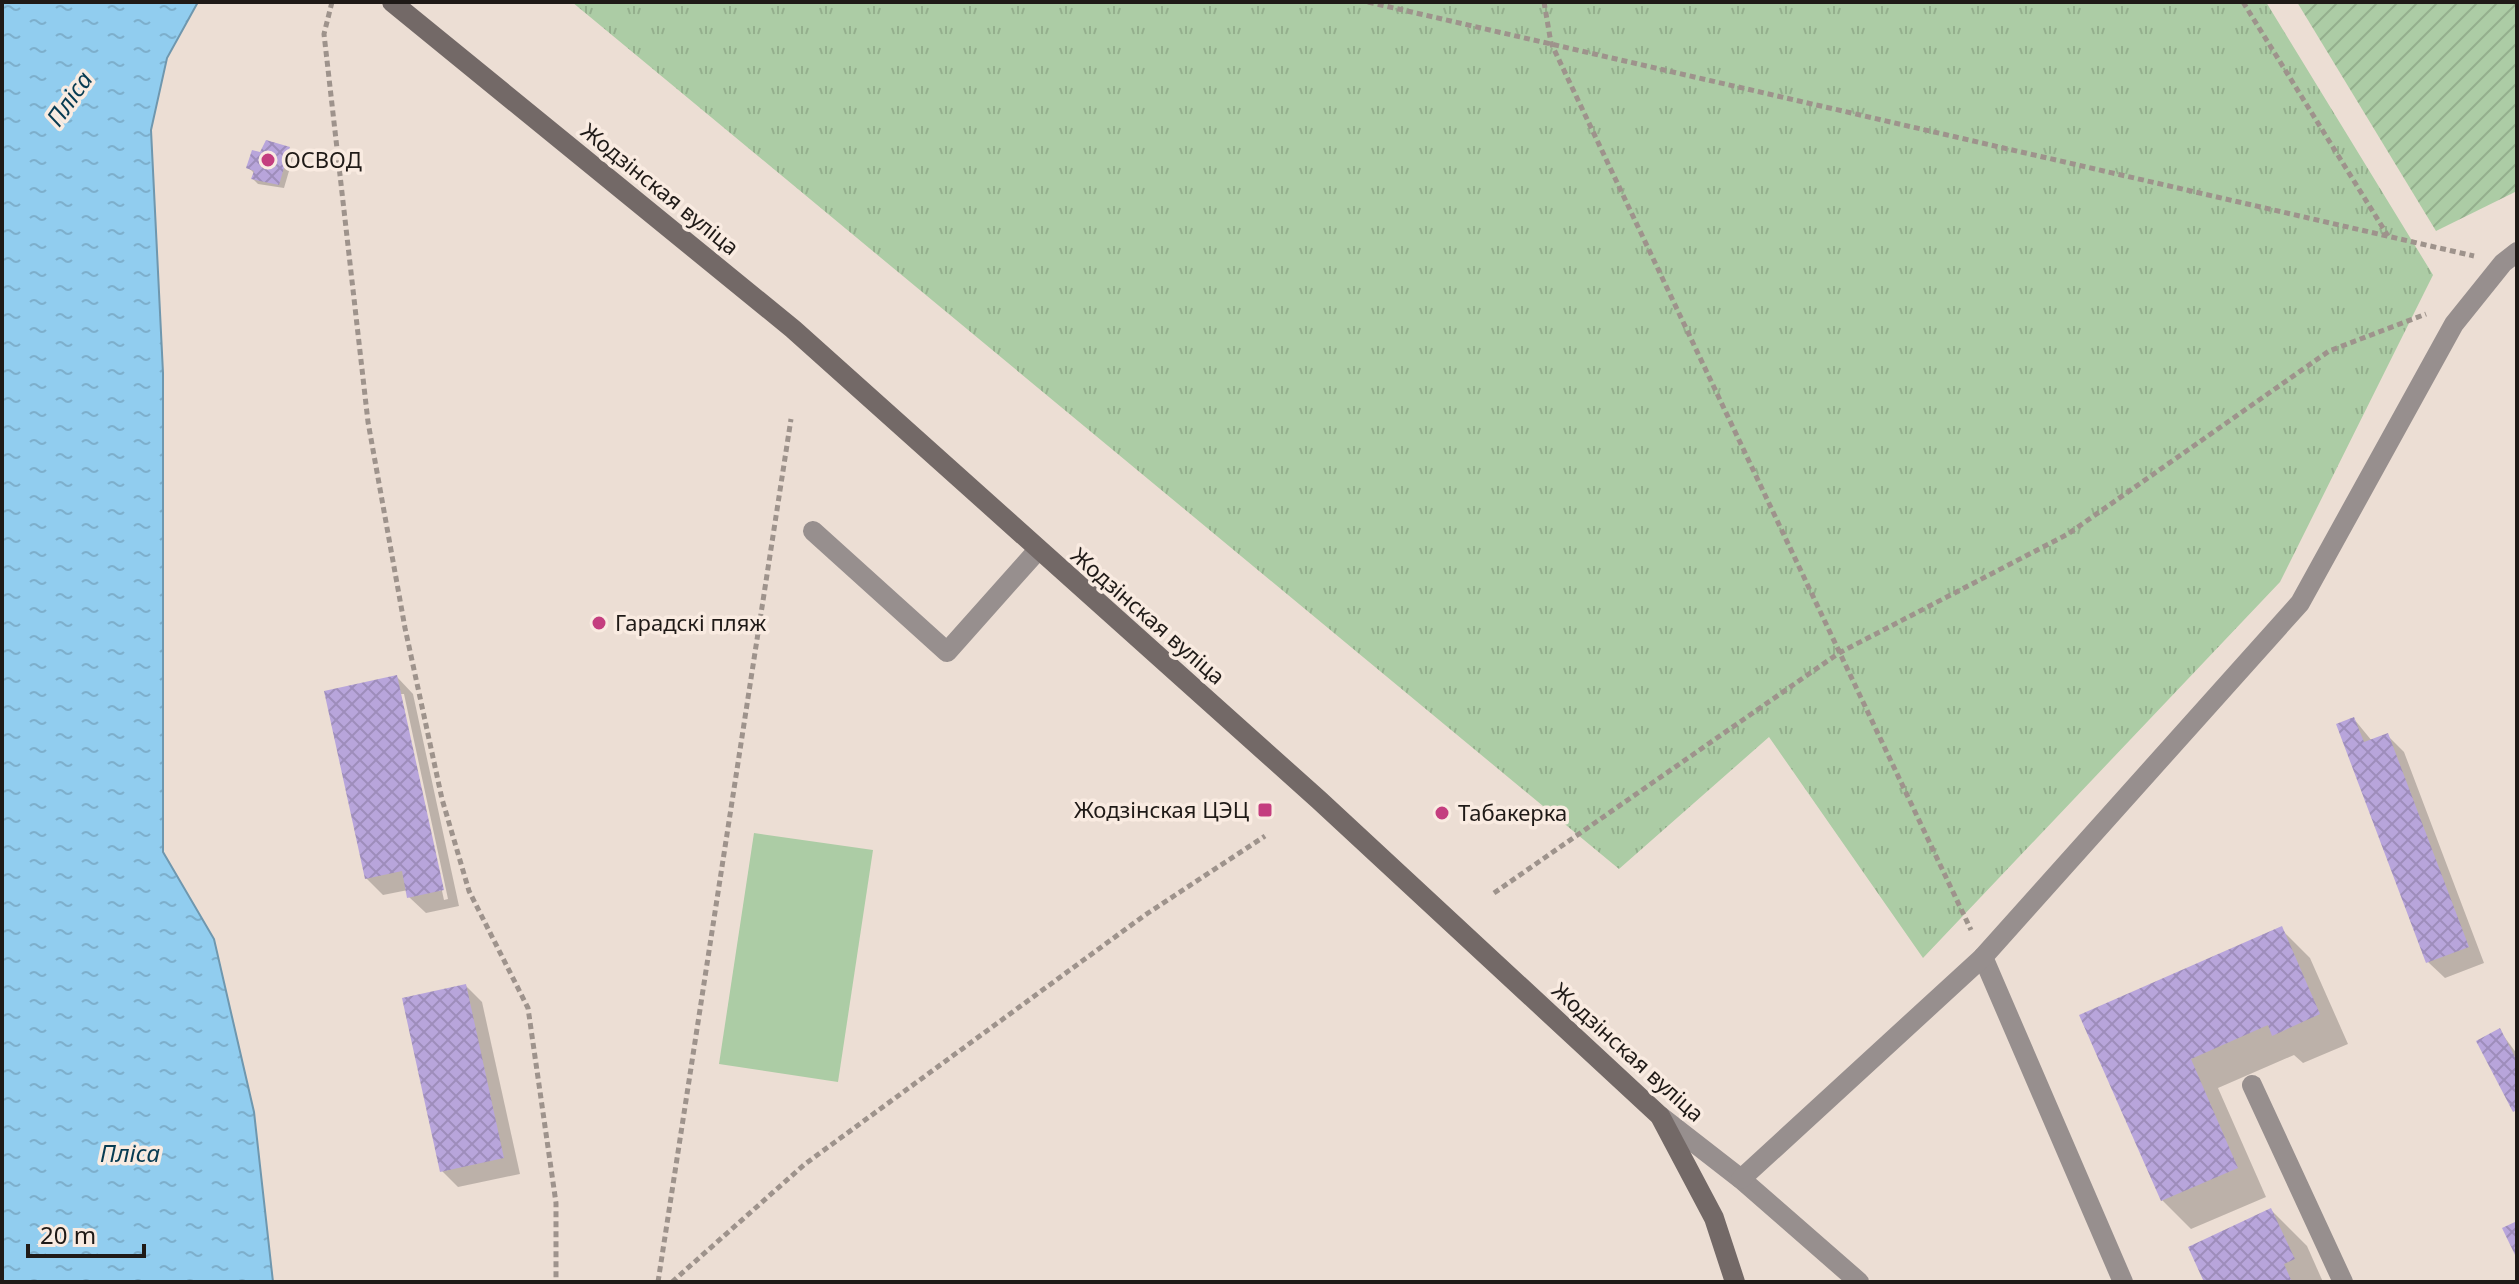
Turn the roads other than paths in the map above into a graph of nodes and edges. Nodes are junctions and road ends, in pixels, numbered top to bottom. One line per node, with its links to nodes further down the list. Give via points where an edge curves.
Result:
1 (392, 2): 4 (main road, Жодзінская вуліца, via 793,329)
2 (2510, 258): 5 (street, via 2454,324 2300,603)
3 (813, 531): 4 (street, via 947,652)
4 (1037, 551): 7 (main road, Жодзінская вуліца, via 1319,800)
5 (1983, 957): 8 (street); 11 (street)
6 (2252, 1085): 12 (street)
7 (1660, 1116): 8 (street, Жодзінская вуліца); 9 (main road, via 1714,1218)
8 (1741, 1179): 10 (street, Жодзінская вуліца)
9 (1735, 1282)
10 (1859, 1282)
11 (2123, 1282)
12 (2343, 1282)

